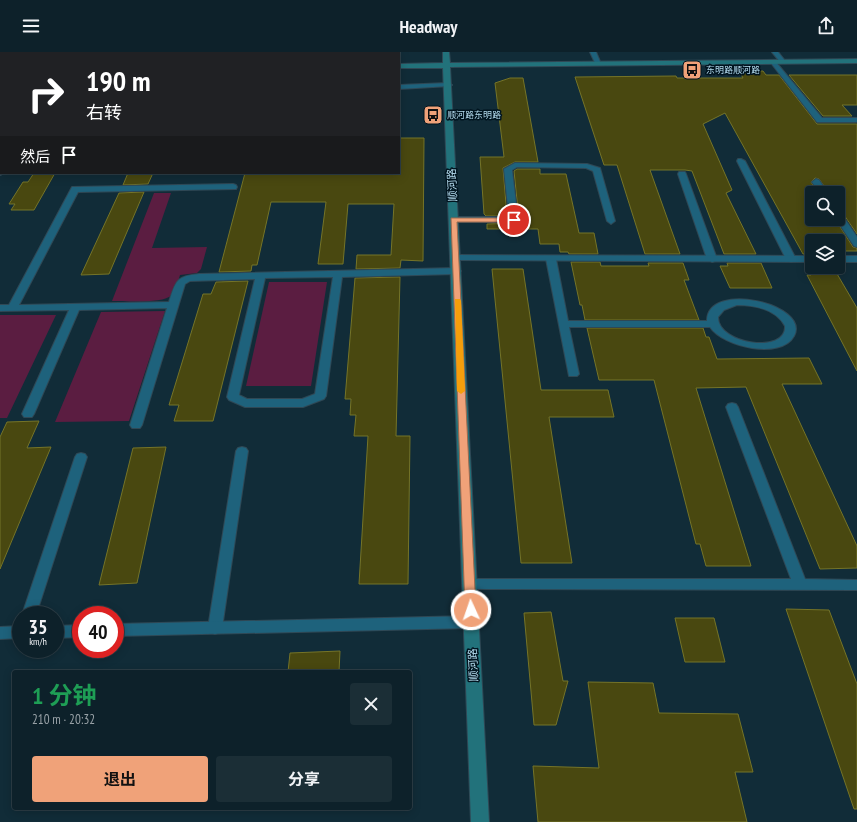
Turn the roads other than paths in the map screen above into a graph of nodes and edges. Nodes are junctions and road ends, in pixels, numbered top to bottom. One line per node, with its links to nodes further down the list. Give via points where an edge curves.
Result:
1 (446, 52): 9 (street, 顺河路)
2 (594, 52): 7 (street)
3 (774, 52): 5 (street)
4 (773, 62): 5 (street); 7 (street); 12 (street, via 820,120)
5 (783, 62): 6 (street)
6 (857, 62)
7 (598, 64): 9 (street)
8 (400, 66): 9 (street)
9 (447, 66): 10 (street, 顺河路)
10 (448, 85): 11 (street); 18 (street, 顺河路)
11 (400, 87)
12 (857, 120)
13 (740, 161): 27 (street)
14 (682, 174): 24 (street)
15 (816, 182): 16 (street)
16 (819, 186)
17 (233, 187): 35 (street, via 75,189)
18 (454, 220): 19 (street, via 514,220 508,169 515,166 587,166 597,170); 22 (street, 顺河路)
19 (611, 221)
20 (845, 226): 21 (street)
21 (857, 244)
22 (455, 258): 23 (street); 29 (street, 顺河路)
23 (551, 259): 24 (street); 36 (street)
24 (712, 259): 27 (street)
25 (845, 259): 26 (street)
26 (857, 259)
27 (791, 260): 28 (street)
28 (805, 260)
29 (456, 271): 30 (street); 44 (street, 顺河路)
30 (338, 274): 31 (street); 31 (street, via 320,396 303,403 245,402 233,397)
31 (261, 275): 32 (street, via 187,278 180,283)
32 (174, 305): 33 (street); 41 (street)
33 (75, 307): 35 (street); 40 (street)
34 (0, 308): 35 (street)
35 (12, 308)
36 (563, 324): 37 (street); 38 (street)
37 (713, 324): 37 (street, via 712,316 720,307 748,302 778,312 786,318 791,331 782,341 750,345 721,334)
38 (573, 374)
39 (732, 407): 45 (street)
40 (28, 414)
41 (136, 425)
42 (242, 451): 49 (street)
43 (81, 457): 47 (street)
44 (470, 584): 45 (street); 48 (street, 顺河路)
45 (800, 585): 46 (street)
46 (857, 585)
47 (32, 606)
48 (471, 622): 49 (street); 53 (street, 顺河路)
49 (215, 628): 50 (street)
50 (124, 630)
51 (12, 632): 52 (street)
52 (0, 633)
53 (480, 822)

